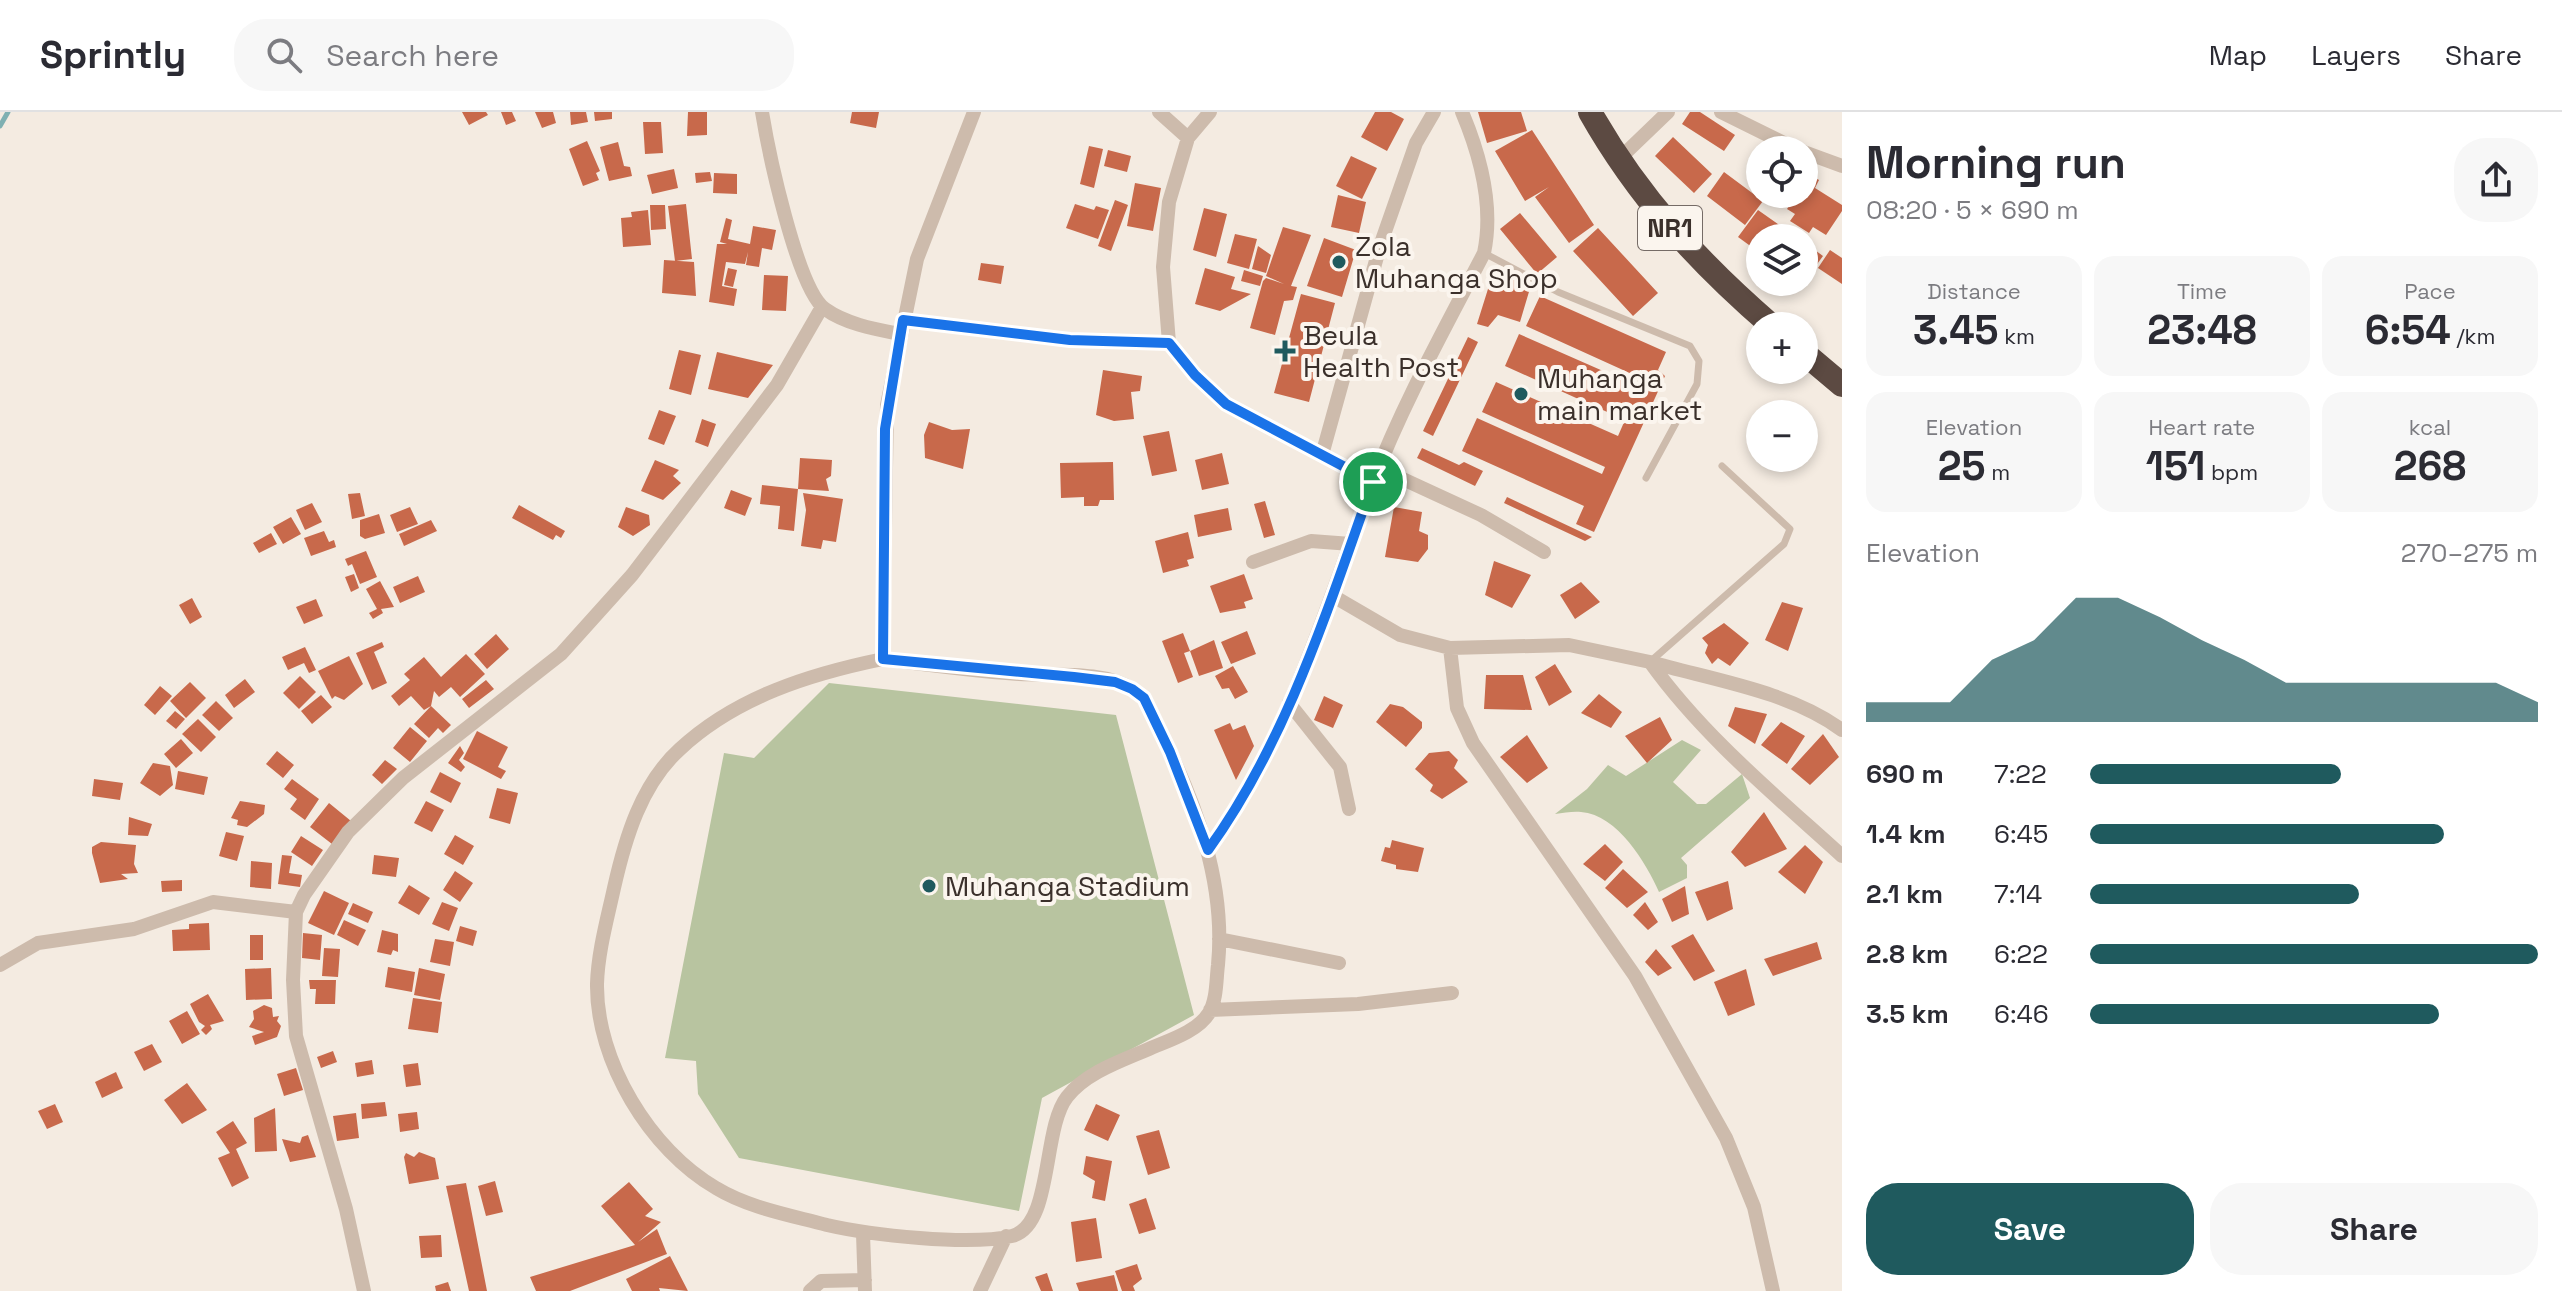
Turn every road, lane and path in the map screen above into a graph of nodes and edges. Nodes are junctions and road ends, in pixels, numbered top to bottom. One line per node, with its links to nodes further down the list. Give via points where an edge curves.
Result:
1 (762, 112): 16 (street, via 782,204 809,286)
2 (974, 112): 18 (street, via 917,259)
3 (1159, 112): 11 (street)
4 (1210, 112): 11 (street)
5 (1434, 112): 22 (street, via 1416,143 1380,246)
6 (1462, 112): 15 (street, via 1485,190 1490,224)
7 (1590, 112): 13 (highway, NR1)
8 (1668, 112): 13 (street)
9 (1721, 112): 10 (street)
10 (1770, 136)
11 (1188, 138): 19 (street, via 1164,238)
12 (1818, 157): 14 (street)
13 (1617, 161): 17 (highway, NR1, via 1694,254)
14 (1842, 166)
15 (1484, 253): 24 (street); 25 (lane, via 1558,292 1690,346 1699,361 1697,384)
16 (822, 307): 18 (street, via 853,323); 39 (street, via 777,385 632,575 561,654 413,770 348,832)
17 (1757, 312)
18 (901, 327): 19 (street); 32 (street, via 885,429)
19 (1169, 343): 22 (street, via 1226,404)
20 (1818, 365): 21 (highway)
21 (1842, 385)
22 (1322, 455): 26 (street)
23 (1722, 466): 33 (lane, via 1790,529 1784,544)
24 (1379, 468): 26 (street); 28 (street, via 1481,515)
25 (1646, 478)
26 (1373, 482): 27 (street)
27 (1351, 544): 29 (street, via 1311,541); 30 (street)
28 (1544, 552)
29 (1253, 562)
30 (1333, 596): 31 (street, via 1400,635); 34 (street)
31 (1450, 648): 33 (street, via 1569,645); 51 (street, via 1454,695 1473,743 1635,976 1726,1138 1754,1207)
32 (883, 659): 37 (street, via 1088,678 1132,689 1144,698 1170,752); 45 (street, via 813,673 772,691 708,725 675,752 640,805 625,841 601,944 597,988 609,1055 643,1117 685,1165 715,1188 759,1207)
33 (1650, 662): 35 (street, via 1793,703); 38 (street, via 1704,726)
34 (1289, 703): 36 (street, via 1340,767); 37 (street, via 1242,802)
35 (1842, 730)
36 (1349, 809)
37 (1208, 850): 40 (street)
38 (1842, 856)
39 (296, 912): 42 (street, via 213,902 134,929 38,943); 48 (street, via 296,1036)
40 (1219, 939): 41 (street); 44 (street)
41 (1339, 963)
42 (0, 965)
43 (1452, 993): 44 (street, via 1358,1004)
44 (1210, 1010): 46 (street, via 1182,1034 1085,1080 1069,1094 1053,1135 1037,1212 1031,1225)
45 (863, 1234): 46 (street); 47 (street)
46 (1006, 1236): 50 (street)
47 (865, 1285): 49 (street, via 821,1281)
48 (364, 1291)
49 (810, 1291)
50 (980, 1291)
51 (1773, 1291)

